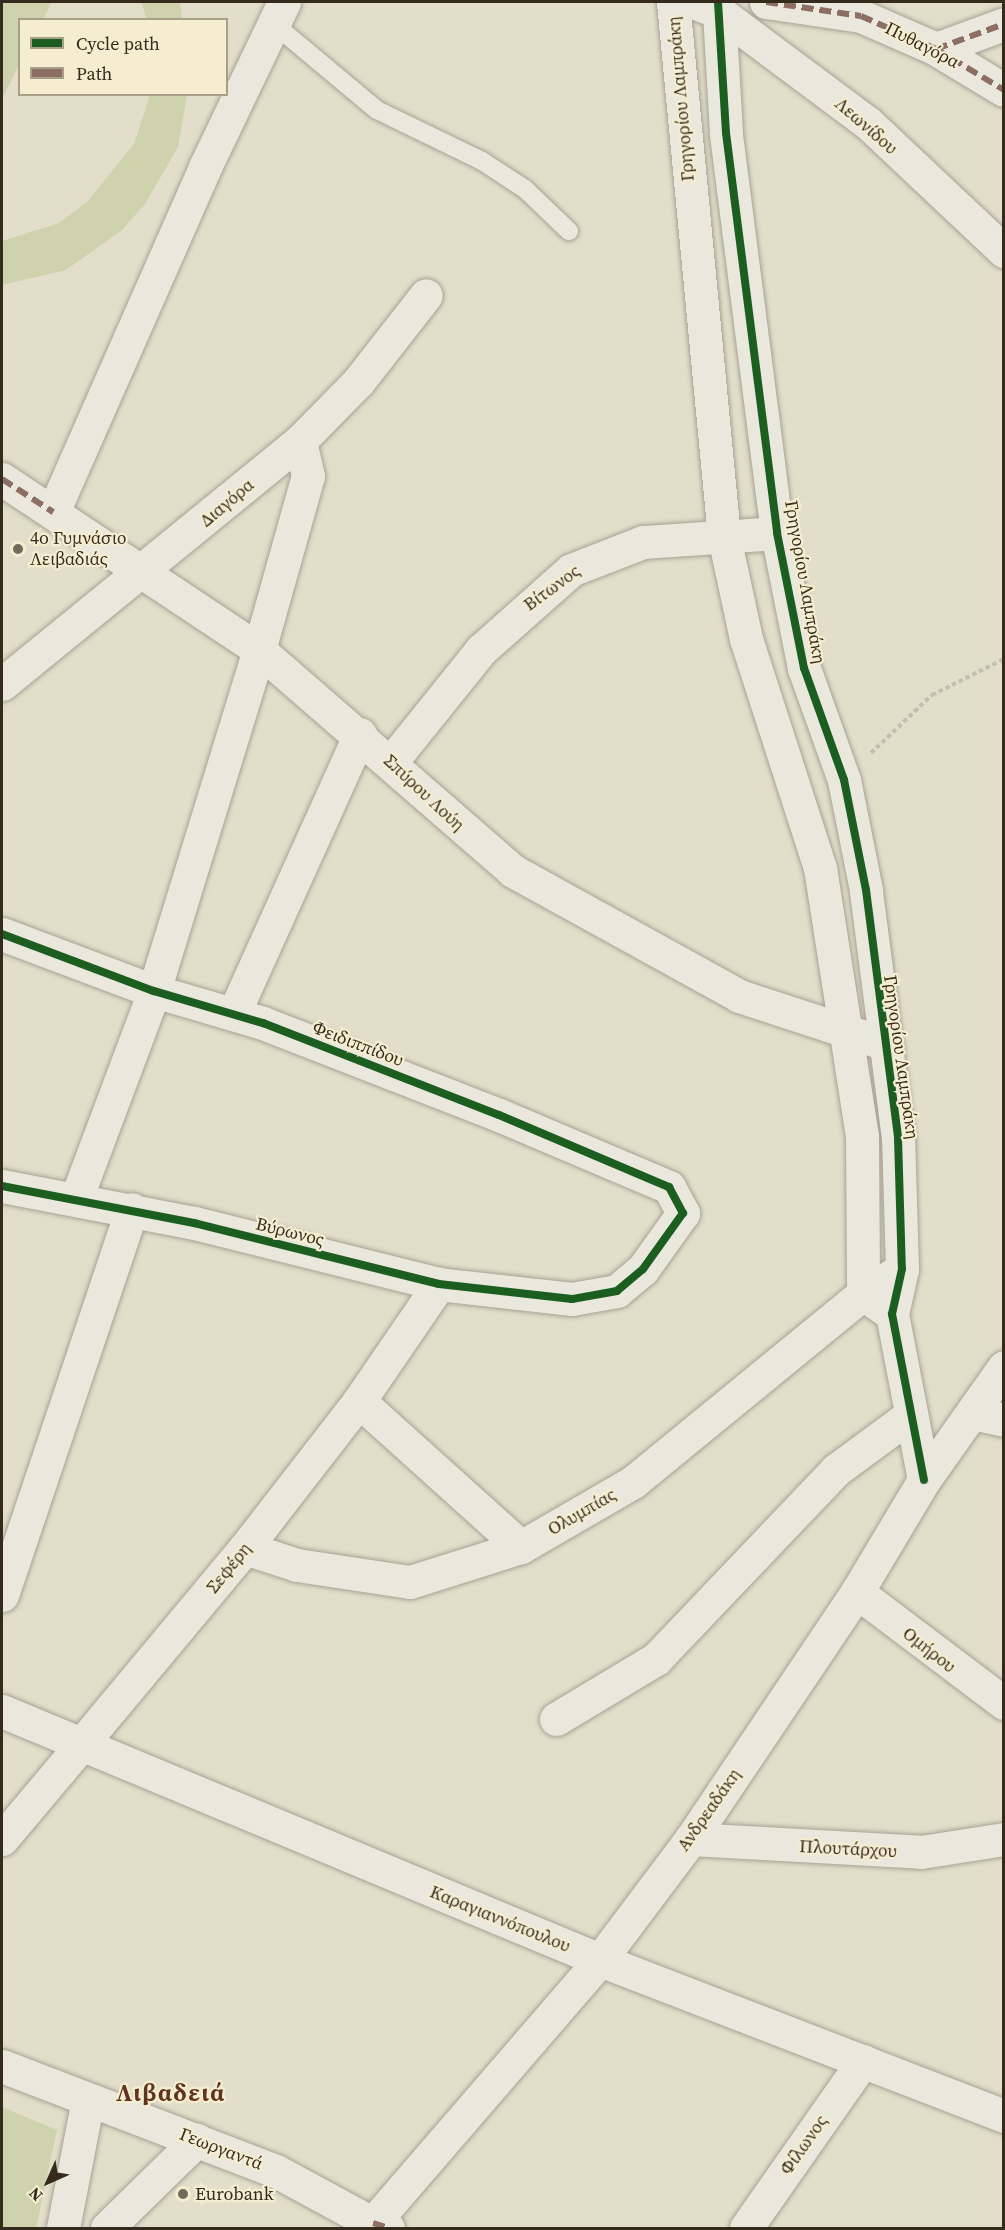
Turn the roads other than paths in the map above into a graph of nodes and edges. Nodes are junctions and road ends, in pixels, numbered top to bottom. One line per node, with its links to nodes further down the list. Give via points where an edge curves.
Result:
1 (673, 2): 15 (street, Γρηγορίου Λαμπράκη)
2 (765, 2): 6 (street, Πυθαγόρα, via 861,16)
3 (710, 5): 9 (street, Λεωνίδου, via 868,123); 14 (street, Γρηγορίου Λαμπράκη)
4 (279, 13): 8 (lane, via 377,110 482,161 525,189); 13 (street)
5 (1004, 24): 6 (street)
6 (936, 49): 7 (street, Πυθαγόρα)
7 (1004, 90)
8 (569, 231)
9 (1004, 251)
10 (426, 295): 11 (street, Διαγόρα, via 358,382)
11 (300, 441): 16 (street, Διαγόρα); 17 (street, via 308,476)
12 (2, 479): 13 (street, Σπύρου Λούη)
13 (53, 512): 16 (street, Σπύρου Λούη)
14 (777, 533): 15 (street, Βίτωνος); 25 (street, Γρηγορίου Λαμπράκη, via 804,668 844,780 866,890)
15 (724, 537): 20 (street, Βίτωνος, via 643,542 571,570 481,650); 24 (street, Γρηγορίου Λαμπράκη, via 746,639 820,868)
16 (141, 572): 17 (street, Σπύρου Λούη); 18 (street, Διαγόρα)
17 (259, 650): 19 (street, Σπύρου Λούη); 22 (street)
18 (2, 684)
19 (360, 734): 20 (street, Σπύρου Λούη); 23 (street)
20 (391, 762): 24 (street, Σπύρου Λούη, via 513,871 739,996)
21 (2, 934): 22 (street, Φειδιππίδου)
22 (154, 992): 23 (street, Φειδιππίδου); 27 (street)
23 (234, 1014): 29 (street, Φειδιππίδου, via 669,1186)
24 (844, 1034): 25 (street, Σπύρου Λούη); 32 (street, Γρηγορίου Λαμπράκη, via 862,1136)
25 (883, 1043): 30 (street, Γρηγορίου Λαμπράκη, via 898,1137)
26 (2, 1186): 27 (street, Βύρωνος)
27 (76, 1199): 28 (street, Βύρωνος)
28 (132, 1209): 31 (street, Βύρωνος); 43 (street)
29 (683, 1213): 31 (street, Βύρωνος, via 642,1269 617,1291 572,1299)
30 (902, 1269): 32 (street, Ολυμπίας); 33 (street, Γρηγορίου Λαμπράκη)
31 (439, 1284): 35 (street, Σεφέρη)
32 (863, 1294): 33 (street); 40 (street, Ολυμπίας, via 633,1482)
33 (892, 1314): 37 (street, Γρηγορίου Λαμπράκη)
34 (1004, 1367): 36 (street, Ανδρεαδάκη)
35 (359, 1401): 40 (street); 41 (street, Σεφέρη)
36 (972, 1413): 38 (street); 39 (street, Ανδρεαδάκη)
37 (908, 1417): 39 (street, Γρηγορίου Λαμπράκη); 46 (street, via 836,1470 656,1659)
38 (1004, 1420)
39 (924, 1480): 42 (street, Ανδρεαδάκη)
40 (521, 1547): 41 (street, Ολυμπίας, via 410,1582 297,1565)
41 (245, 1548): 47 (street, Σεφέρη)
42 (857, 1592): 44 (street, Ομήρου); 49 (street, Ανδρεαδάκη)
43 (2, 1595)
44 (1004, 1703)
45 (2, 1711): 47 (street, Καραγιαννόπουλου)
46 (556, 1719)
47 (80, 1746): 48 (street, Σεφέρη); 51 (street, Καραγιαννόπουλου)
48 (2, 1839)
49 (691, 1839): 50 (street, Πλουτάρχου, via 921,1852); 51 (street, Ανδρεαδάκη)
50 (1004, 1839)
51 (600, 1960): 52 (street, Καραγιαννόπουλου); 57 (street, Ανδρεαδάκη)
52 (863, 2061): 55 (street, Καραγιαννόπουλου); 60 (street, Φίλωνος)
53 (2, 2066): 54 (street, Γεωργαντά)
54 (88, 2099): 56 (street, Γεωργαντά); 58 (street)
55 (1004, 2116)
56 (197, 2140): 57 (street, Γεωργαντά, via 276,2171); 59 (street)
57 (381, 2227)
58 (63, 2229)
59 (107, 2229)
60 (746, 2229)

